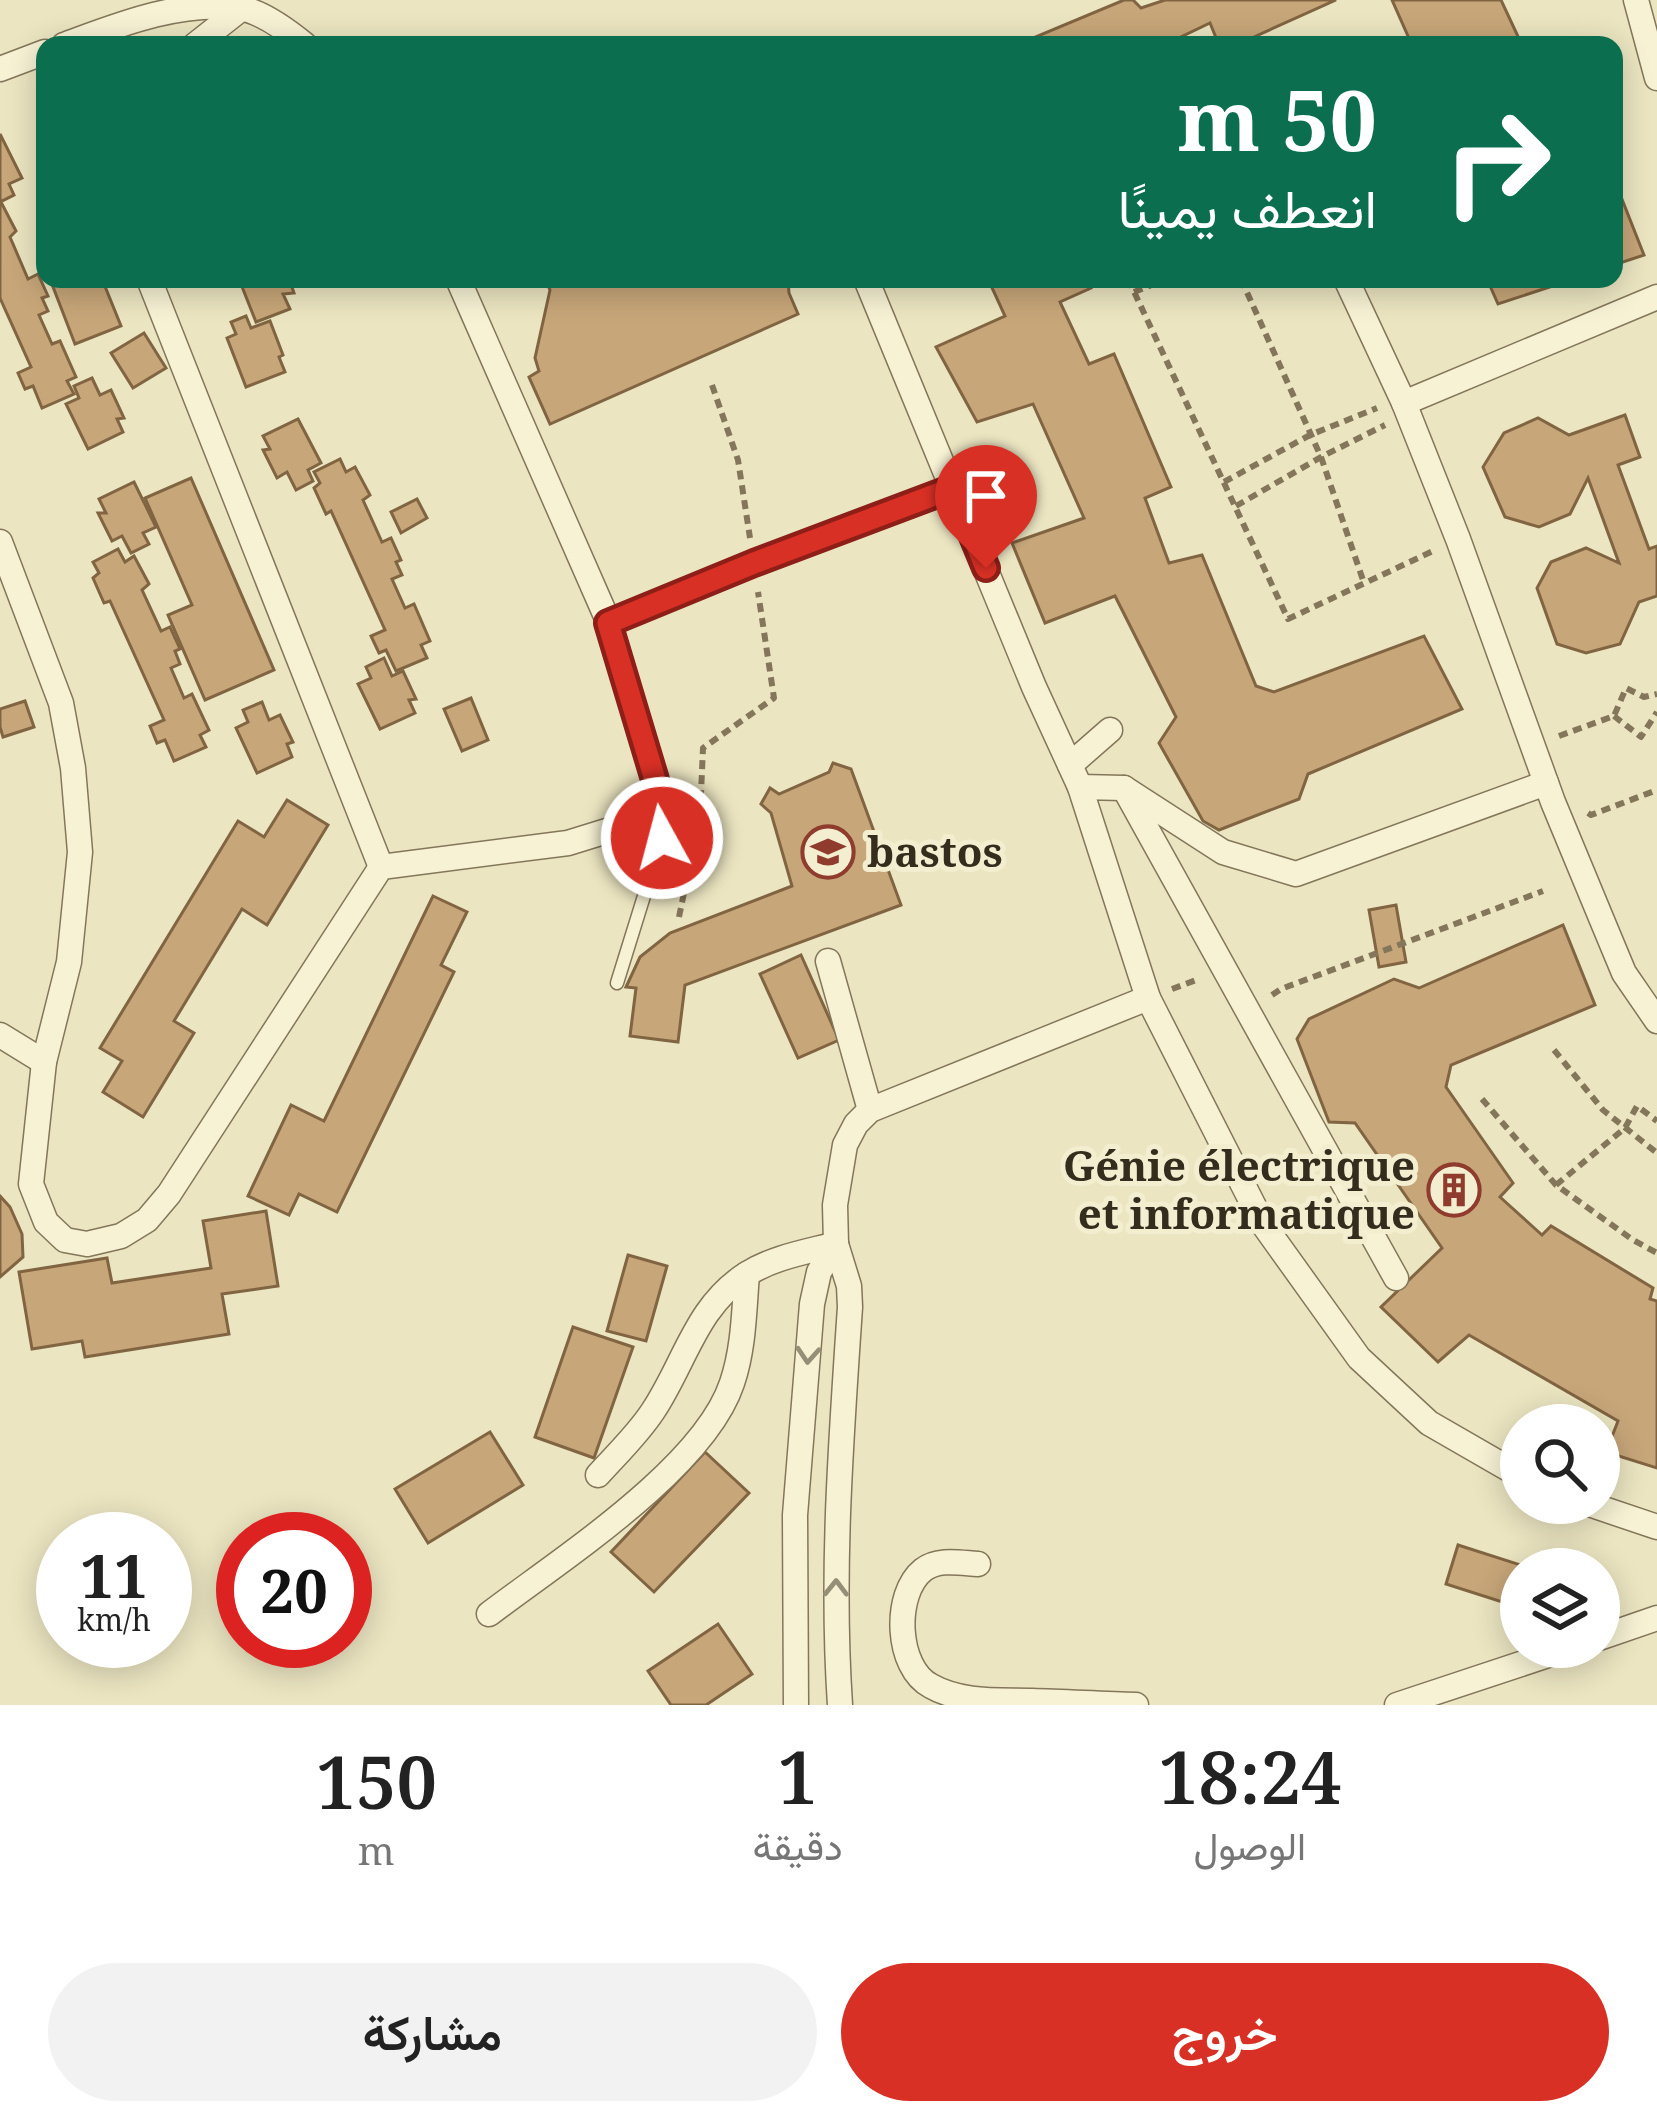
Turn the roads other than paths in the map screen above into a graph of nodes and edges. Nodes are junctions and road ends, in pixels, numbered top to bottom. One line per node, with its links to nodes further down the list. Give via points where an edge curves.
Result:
1 (1636, 0): 8 (street)
2 (242, 8): 3 (street, via 190,7); 4 (street); 5 (street)
3 (88, 36)
4 (206, 36)
5 (294, 36)
6 (36, 55): 7 (street)
7 (0, 69)
8 (1657, 78)
9 (153, 288): 23 (street)
10 (462, 288): 17 (street)
11 (870, 288): 15 (street)
12 (1350, 288): 14 (street)
13 (1657, 297): 14 (street)
14 (1404, 404): 20 (street)
15 (953, 488): 17 (street); 19 (street)
16 (0, 542): 29 (street, via 61,704 73,768 80,852 69,962)
17 (608, 623): 22 (street)
18 (1110, 730): 19 (street)
19 (1075, 776): 21 (street); 26 (street)
20 (1546, 782): 21 (street, via 1296,874 1222,852); 27 (street, via 1624,973)
21 (1124, 788): 33 (street)
22 (665, 813): 23 (street, via 568,843); 25 (lane)
23 (380, 867): 29 (street, via 169,1194 121,1236 65,1240 46,1222 31,1184)
24 (828, 961): 30 (street)
25 (617, 983)
26 (1148, 998): 30 (street); 34 (street, via 1263,1224 1359,1358 1429,1424)
27 (1657, 1021)
28 (0, 1035): 29 (street)
29 (44, 1062)
30 (870, 1110): 31 (street, via 844,1145)
31 (836, 1244): 32 (street); 43 (street, one-way to 43, via 812,1304 795,1515); 44 (street, one-way to 31, via 836,1577 850,1307)
32 (747, 1274): 35 (street, via 697,1326 656,1408); 39 (street, via 740,1352 718,1416 636,1503)
33 (1396, 1278)
34 (1500, 1463)
35 (598, 1474)
36 (1620, 1515): 37 (street)
37 (1657, 1528)
38 (978, 1564): 45 (street, via 936,1564 912,1585 903,1647 925,1684 975,1699)
39 (489, 1614)
40 (1657, 1618): 41 (street)
41 (1620, 1631)
42 (1509, 1668): 46 (street)
43 (796, 1705)
44 (840, 1705)
45 (1136, 1705)
46 (1397, 1705)

